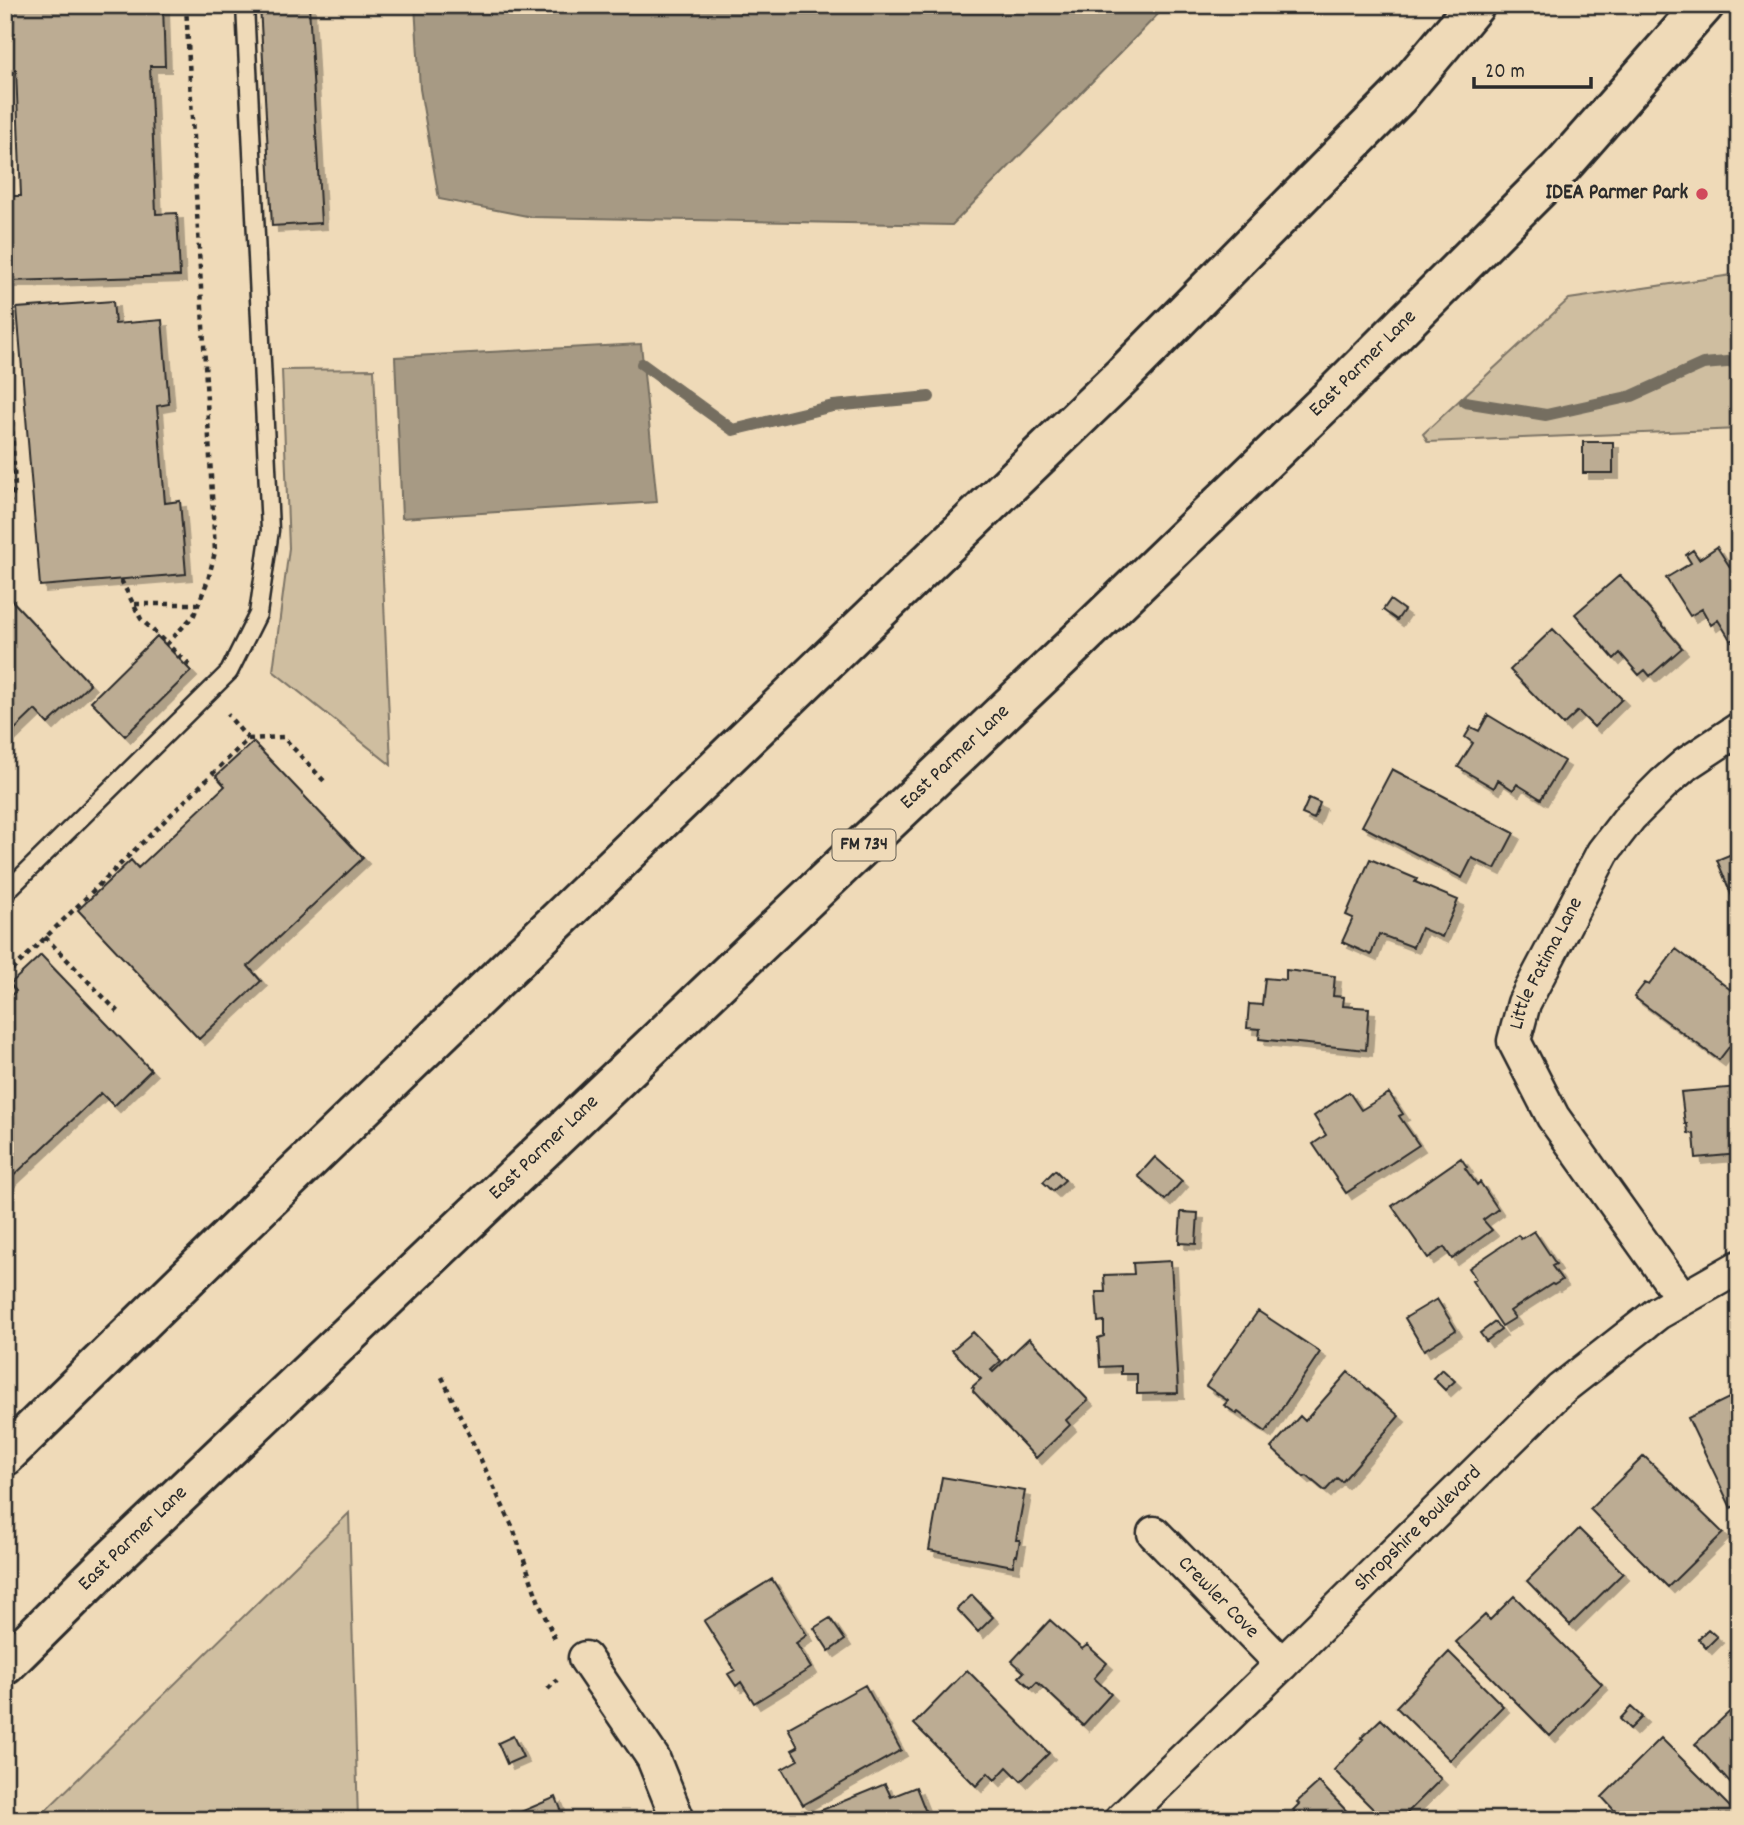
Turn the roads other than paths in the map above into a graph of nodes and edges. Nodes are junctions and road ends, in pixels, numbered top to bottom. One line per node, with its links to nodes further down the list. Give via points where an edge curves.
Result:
1 (245, 5): 5 (lane, via 270,530 258,614 229,672)
2 (1475, 5): 8 (main road, via 1398,97 1123,375)
3 (1704, 5): 12 (main road, East Parmer Lane / FM 734, via 1562,166 1329,399)
4 (1739, 729): 7 (street, Little Fatima Lane, via 1686,764 1630,817 1603,852 1524,1003 1514,1041 1553,1117)
5 (5, 893)
6 (1739, 1267): 7 (street, Shropshire Boulevard)
7 (1682, 1298): 11 (street, Shropshire Boulevard, via 1561,1390)
8 (5, 1457)
9 (1154, 1532): 11 (street, Crewler Cove)
10 (585, 1658): 13 (street, via 653,1758)
11 (1282, 1664): 14 (street, Shropshire Boulevard)
12 (5, 1665)
13 (678, 1820)
14 (1121, 1820)

